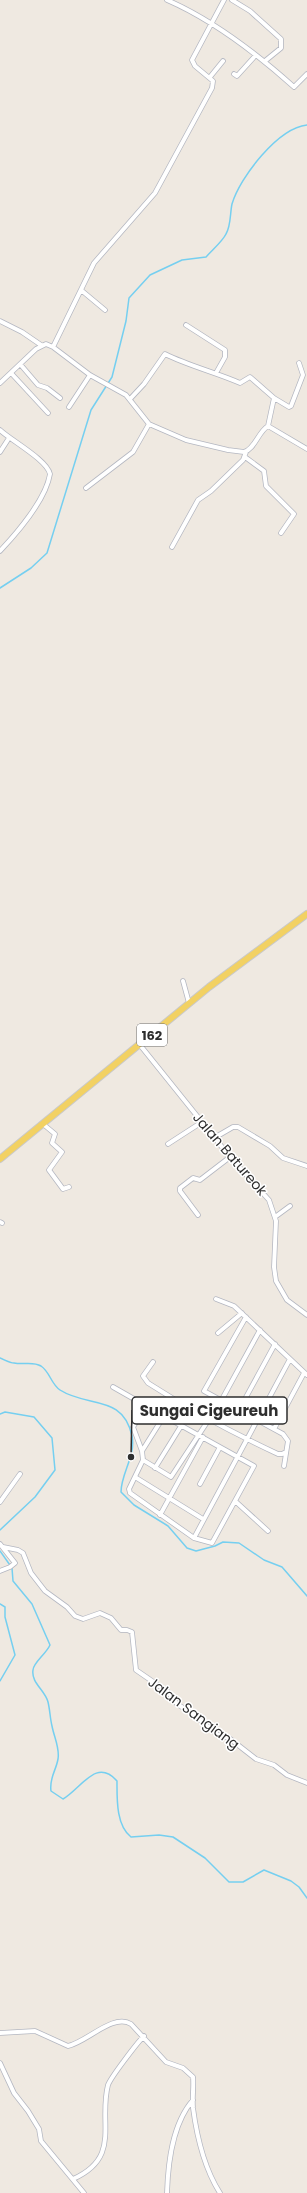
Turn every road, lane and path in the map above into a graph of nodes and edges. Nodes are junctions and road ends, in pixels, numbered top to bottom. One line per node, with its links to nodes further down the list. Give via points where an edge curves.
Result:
1 (167, 0): 4 (street)
2 (224, 0): 4 (street)
3 (232, 0): 7 (street, via 250,11 281,39 281,48)
4 (211, 24): 5 (street); 10 (street, via 192,60 195,66)
5 (255, 56): 7 (street); 8 (street, via 240,74)
6 (223, 61): 10 (street)
7 (265, 61): 9 (street, via 294,87)
8 (234, 74)
9 (307, 74)
10 (210, 77): 11 (street, via 214,85 161,184 94,263)
11 (81, 290): 12 (street); 16 (street)
12 (104, 310)
13 (0, 321): 15 (street)
14 (186, 325): 20 (street, via 225,350)
15 (41, 345): 16 (street); 18 (street)
16 (53, 347): 21 (street)
17 (299, 363): 24 (street, via 303,375 292,406 289,407)
18 (20, 364): 19 (street); 23 (street, via 38,385)
19 (11, 373): 22 (street); 27 (street)
20 (216, 373): 24 (street, via 242,383 249,376); 25 (street, via 163,354 154,371)
21 (90, 375): 25 (street); 26 (street)
22 (0, 383)
23 (60, 398)
24 (274, 398): 29 (street)
25 (130, 399): 28 (street)
26 (69, 407)
27 (48, 413)
28 (149, 424): 34 (street, via 186,440); 36 (street, via 132,452)
29 (268, 426): 32 (street); 34 (street)
30 (0, 430): 31 (street)
31 (9, 438): 33 (street); 39 (street, via 45,464 50,474 32,511)
32 (307, 449)
33 (0, 452)
34 (246, 452): 35 (street)
35 (245, 458): 37 (street, via 264,471 266,486 294,514); 38 (street, via 198,500)
36 (86, 488)
37 (281, 533)
38 (172, 547)
39 (0, 551)
40 (307, 914): 42 (main road, 162)
41 (183, 981): 42 (street)
42 (190, 1003): 43 (main road, 162)
43 (140, 1045): 44 (street, Jalan Batureok); 45 (main road, 162)
44 (202, 1122): 46 (street, Jalan Batureok); 47 (street)
45 (43, 1124): 49 (main road, 162); 51 (street, via 55,1134 52,1143 62,1152 49,1170 64,1189)
46 (214, 1138): 48 (street, Jalan Batureok); 50 (street, via 233,1127 238,1127 270,1146 283,1158)
47 (168, 1144)
48 (230, 1157): 53 (street, via 200,1180 193,1178 180,1189); 54 (street, Jalan Batureok, via 264,1192)
49 (0, 1158)
50 (307, 1166)
51 (69, 1187)
52 (290, 1206): 54 (street)
53 (198, 1215)
54 (275, 1216): 57 (street, Jalan Batureok, via 276,1281 287,1300)
55 (216, 1299): 56 (street, via 229,1303)
56 (242, 1314): 58 (street); 60 (street)
57 (307, 1315)
58 (246, 1317): 59 (street); 66 (street, via 204,1391)
59 (260, 1330): 61 (street); 66 (street)
60 (218, 1333)
61 (275, 1344): 62 (street); 68 (street)
62 (290, 1359): 64 (street); 71 (street)
63 (153, 1362): 70 (street, via 143,1376 145,1381)
64 (306, 1374): 73 (street)
65 (113, 1387): 67 (street)
66 (221, 1401): 68 (street); 70 (street)
67 (146, 1407): 69 (street); 77 (street, via 133,1427)
68 (239, 1410): 71 (street)
69 (164, 1416): 72 (street); 77 (street)
70 (209, 1420): 74 (street); 75 (street)
71 (257, 1420): 73 (street); 75 (street)
72 (181, 1426): 74 (street); 82 (street)
73 (274, 1429): 78 (street, via 283,1434 288,1441)
74 (201, 1436): 76 (street); 82 (street, via 171,1477); 86 (street)
75 (247, 1439): 78 (street, via 278,1454); 79 (street)
76 (220, 1447): 79 (street); 85 (street)
77 (142, 1451): 80 (street)
78 (286, 1452): 81 (street)
79 (238, 1456): 87 (street, via 254,1466); 90 (street)
80 (143, 1460): 82 (street); 84 (street)
81 (284, 1466)
82 (155, 1468)
83 (20, 1474): 88 (street)
84 (135, 1477): 86 (street); 89 (street, via 130,1489 131,1496)
85 (200, 1484)
86 (169, 1498): 89 (street); 90 (street)
87 (235, 1501): 91 (street); 92 (street, via 213,1542 209,1544)
88 (0, 1502)
89 (160, 1515): 92 (street)
90 (204, 1519): 92 (street)
91 (268, 1531)
92 (194, 1538)
93 (2, 1545): 94 (street, via 13,1566); 95 (street, Jalan Sangiang, via 23,1553 31,1573 40,1585 74,1616 83,1619 100,1612 111,1618 120,1630 132,1632 135,1666 138,1672 168,1692 177,1704 194,1714 214,1732 229,1738 256,1760 274,1765 287,1775)
94 (0, 1571)
95 (307, 1783)
96 (0, 2033): 97 (street, via 35,2031 68,2046 124,2020)
97 (144, 2036): 99 (street, via 166,2062 190,2073 194,2083); 100 (street, via 130,2050 108,2085 106,2137 102,2152 92,2166)
98 (0, 2063): 100 (street, via 14,2093 39,2129 41,2141)
99 (193, 2100): 102 (street, via 182,2115 173,2147); 103 (street, via 201,2152 208,2175)
100 (73, 2179): 101 (street)
101 (84, 2193)
102 (167, 2193)
103 (220, 2193)

